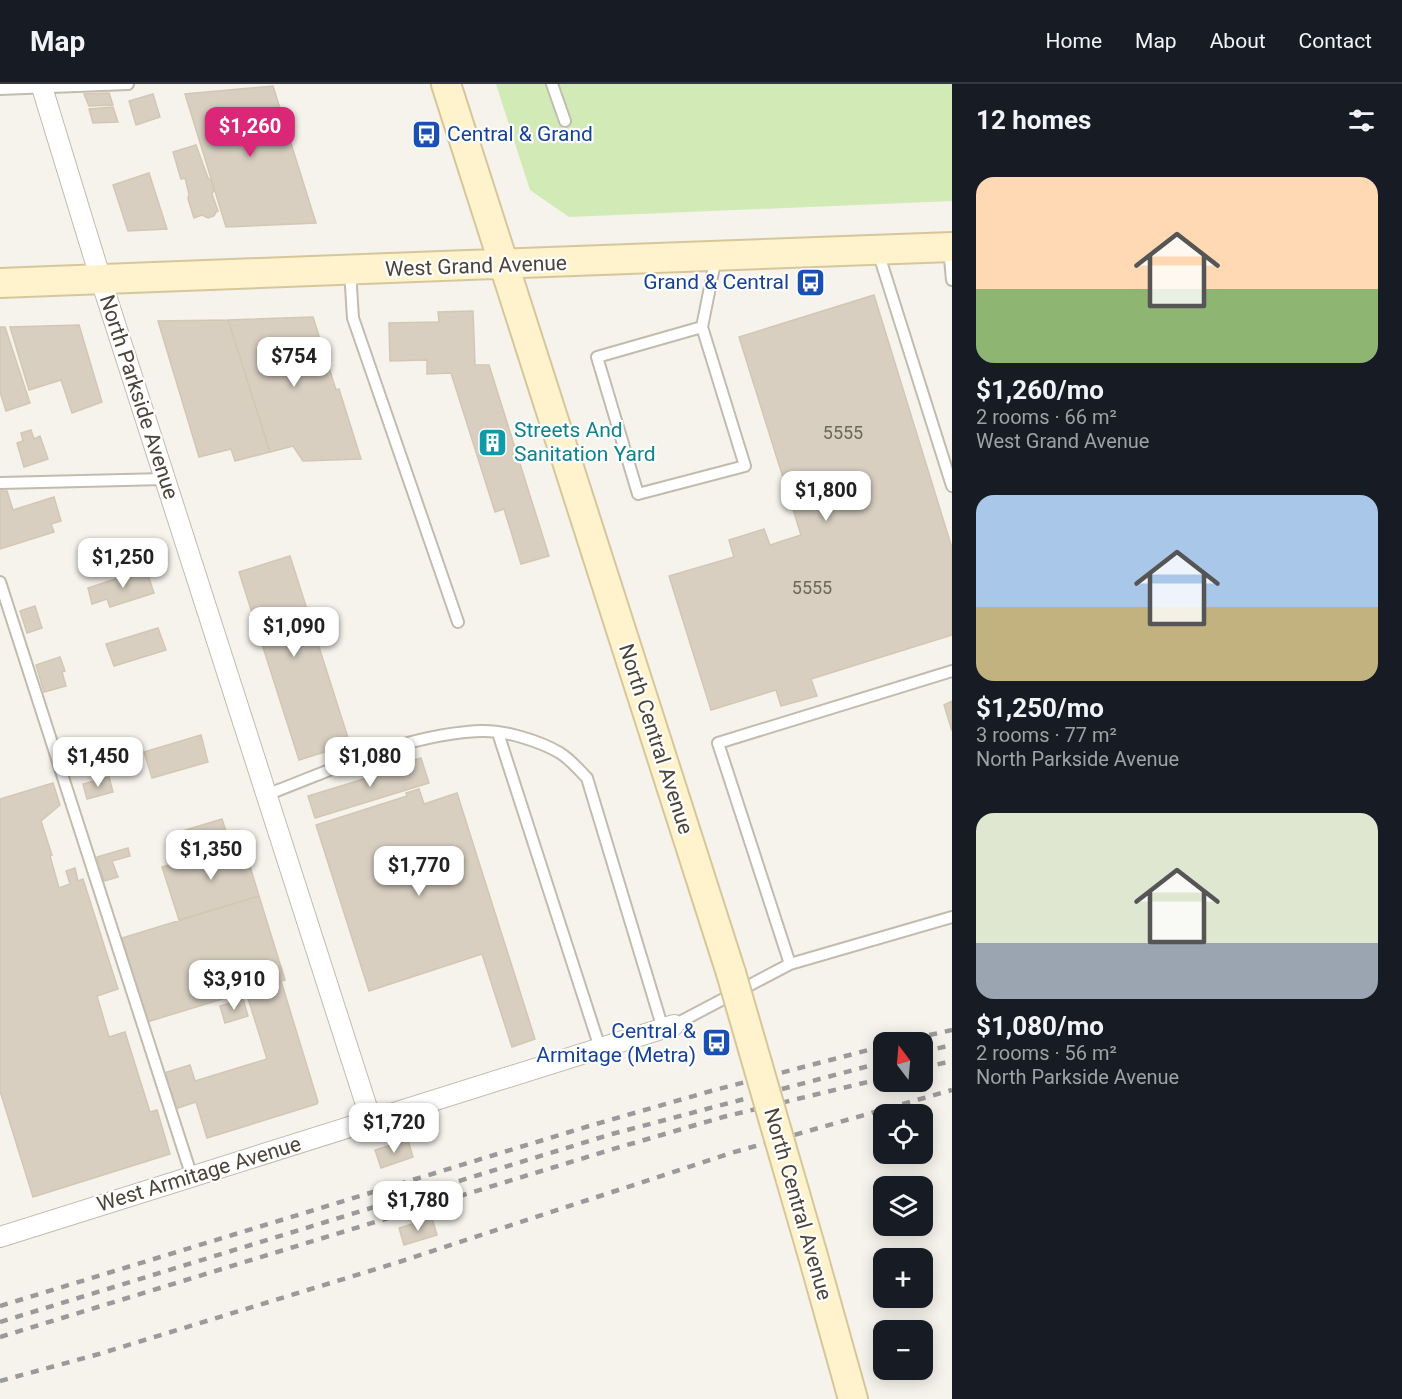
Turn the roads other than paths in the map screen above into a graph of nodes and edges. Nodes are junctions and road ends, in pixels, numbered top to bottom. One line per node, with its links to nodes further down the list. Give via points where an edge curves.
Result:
1 (128, 84): 4 (lane)
2 (446, 84): 10 (street, North Central Avenue)
3 (552, 84): 6 (lane)
4 (41, 86): 5 (lane); 12 (street, North Parkside Avenue)
5 (0, 88)
6 (565, 121)
7 (951, 247): 8 (street, West Grand Avenue); 13 (lane)
8 (877, 249): 9 (street, West Grand Avenue); 18 (lane)
9 (717, 254): 10 (street, West Grand Avenue); 15 (lane)
10 (504, 265): 11 (street, West Grand Avenue); 31 (street, North Central Avenue, bridge, via 731,973)
11 (350, 271): 12 (street, West Grand Avenue); 20 (lane, via 353,318)
12 (101, 280): 14 (street, West Grand Avenue); 16 (street, North Parkside Avenue)
13 (952, 280)
14 (0, 283)
15 (702, 327): 15 (lane, via 745,466 638,494 597,357)
16 (165, 479): 17 (lane); 23 (street, North Parkside Avenue)
17 (0, 483)
18 (952, 486)
19 (0, 582): 29 (lane)
20 (458, 622)
21 (952, 671): 25 (lane, via 718,744)
22 (498, 734): 23 (lane, via 483,731 439,736 381,751); 26 (lane, via 516,735 561,753 587,778); 27 (lane)
23 (266, 795): 28 (street, North Parkside Avenue)
24 (952, 917): 25 (lane)
25 (790, 964): 26 (lane)
26 (668, 1027): 27 (street, West Armitage Avenue)
27 (600, 1048): 28 (street, West Armitage Avenue)
28 (371, 1120): 29 (street, West Armitage Avenue)
29 (192, 1177): 30 (street, West Armitage Avenue)
30 (1, 1231)
31 (853, 1399)

